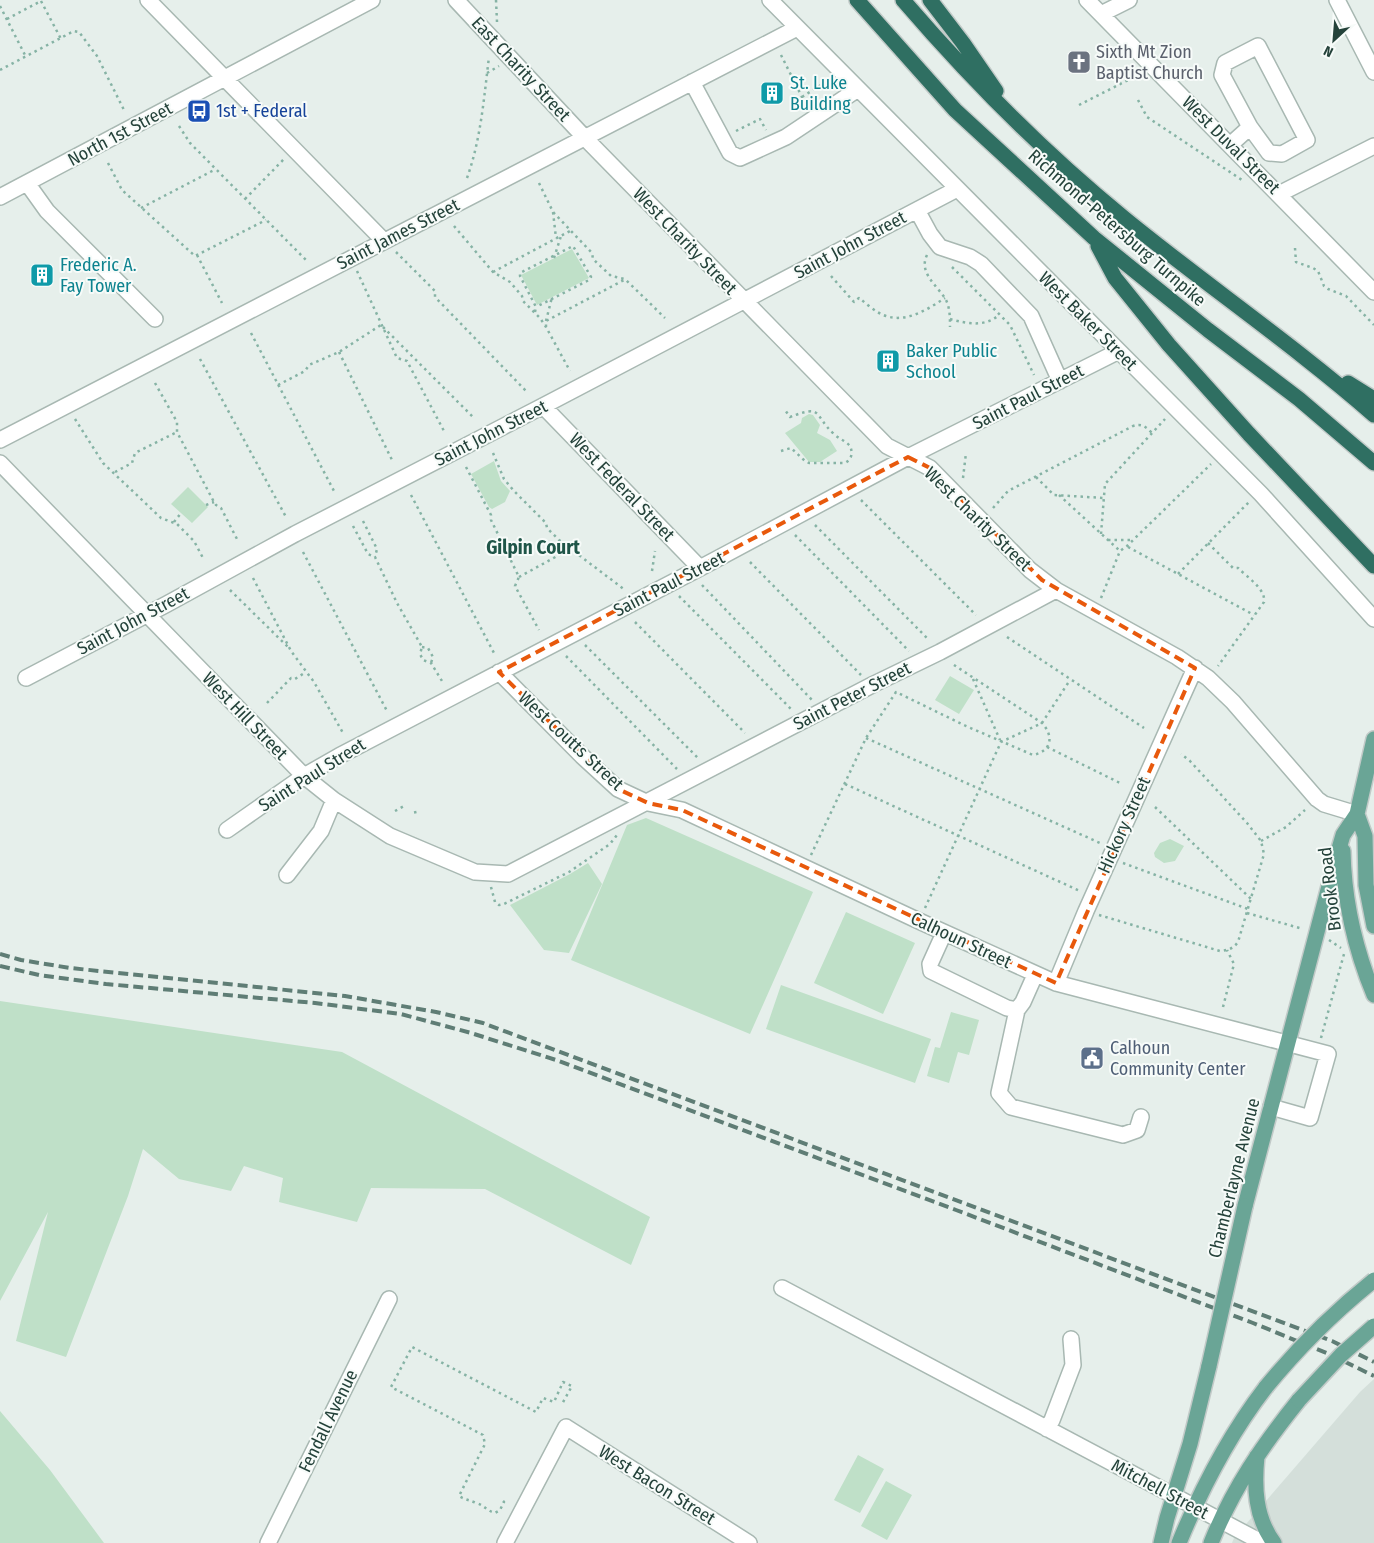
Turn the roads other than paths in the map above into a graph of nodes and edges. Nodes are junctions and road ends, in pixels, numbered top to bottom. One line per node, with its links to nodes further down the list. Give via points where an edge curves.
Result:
1 (148, 0): 14 (street)
2 (372, 0): 14 (street, North 1st Street)
3 (456, 0): 19 (street, East Charity Street)
4 (770, 0): 12 (street, West Baker Street)
5 (857, 0): 27 (highway, Richmond-Petersburg Turnpike, via 955,110)
6 (904, 0): 17 (highway, Richmond-Petersburg Turnpike)
7 (930, 0): 17 (highway)
8 (1087, 0): 11 (street, West Duval Street)
9 (1130, 0): 11 (street)
10 (1337, 0): 13 (street)
11 (1101, 14): 20 (street, West Duval Street)
12 (797, 28): 15 (street, Saint James Street); 16 (street, West Baker Street)
13 (1374, 72)
14 (226, 78): 22 (street, North 1st Street); 28 (street)
15 (692, 82): 16 (street, via 730,153 740,158 786,137); 19 (street, Saint James Street)
16 (858, 89): 23 (street, West Baker Street)
17 (1020, 126): 32 (highway, Richmond-Petersburg Turnpike, via 1123,218)
18 (1250, 127): 18 (street, via 1269,153 1282,154 1307,140 1258,46 1225,63 1222,75); 20 (street)
19 (585, 138): 28 (street, Saint James Street); 30 (street, West Charity Street)
20 (1230, 145): 24 (street, West Duval Street)
21 (1374, 146): 24 (street)
22 (27, 183): 25 (street, North 1st Street); 31 (street, via 47,211)
23 (957, 189): 26 (street, Saint John Street); 33 (street, West Baker Street)
24 (1279, 194): 29 (street, West Duval Street)
25 (0, 197)
26 (917, 210): 30 (street, Saint John Street); 34 (street, via 940,247 981,264 1031,316)
27 (1094, 238): 41 (highway, Richmond-Petersburg Turnpike, via 1299,399); 42 (highway, via 1115,278 1169,346)
28 (390, 246): 38 (street, Saint James Street, via 351,258)
29 (1374, 292)
30 (744, 301): 36 (street, Saint John Street); 39 (street, West Charity Street, via 887,446)
31 (155, 319)
32 (1296, 351): 35 (highway); 37 (highway, Richmond-Petersburg Turnpike)
33 (1119, 352): 34 (street, Saint Paul Street); 46 (street, West Baker Street, via 1261,494)
34 (1060, 381): 39 (street, Saint Paul Street)
35 (1374, 399)
36 (544, 406): 43 (street, West Federal Street); 45 (street, Saint John Street, via 303,529)
37 (1374, 415)
38 (0, 440)
39 (908, 457): 43 (street, Saint Paul Street); 44 (street, West Charity Street, via 930,468 1030,570)
40 (0, 463): 45 (street, West Hill Street)
41 (1374, 463)
42 (1374, 566)
43 (700, 568): 48 (street, Saint Paul Street)
44 (1056, 590): 47 (street, West Charity Street); 53 (street, Saint Peter Street)
45 (146, 615): 49 (street, Saint John Street); 51 (street, West Hill Street)
46 (1374, 619)
47 (1195, 668): 54 (street, West Charity Street, via 1228,697 1317,799); 61 (street, Hickory Street)
48 (499, 672): 51 (street, Saint Paul Street); 53 (street, West Coutts Street, via 618,789)
49 (26, 678)
50 (1374, 739): 54 (main road, Chamberlayne Avenue)
51 (304, 776): 52 (street, West Hill Street); 55 (street, Saint Paul Street)
52 (334, 800): 53 (street, West Hill Street, via 390,836 475,872 508,874); 57 (street, via 321,831)
53 (648, 803): 59 (street, Calhoun Street, via 682,810)
54 (1357, 814): 56 (main road, Chamberlayne Avenue); 58 (main road, Brook Road, via 1365,836 1366,885)
55 (227, 830)
56 (1343, 835): 62 (main road, Brook Road, via 1344,880 1350,915); 64 (main road, Chamberlayne Avenue)
57 (287, 875)
58 (1374, 926)
59 (944, 933): 60 (street, Calhoun Street); 63 (street, via 930,964 931,971)
60 (1035, 974): 61 (street, Calhoun Street); 63 (street)
61 (1056, 983): 64 (street, Calhoun Street)
62 (1374, 995)
63 (1016, 1010): 66 (street, via 999,1093 1011,1107 1123,1134 1137,1130)
64 (1288, 1043): 65 (main road, Chamberlayne Avenue); 65 (street, Calhoun Street, via 1328,1054 1310,1118)
65 (1271, 1107): 74 (main road, Chamberlayne Avenue, bridge, via 1194,1428)
66 (1141, 1118)
67 (1374, 1280): 75 (main road, bridge, via 1332,1316 1266,1387 1241,1421)
68 (782, 1288): 72 (street, Mitchell Street)
69 (389, 1299): 77 (street, Fendall Avenue)
70 (1374, 1326): 73 (main road, bridge, via 1341,1355 1299,1400)
71 (1071, 1340): 72 (street, via 1072,1365 1052,1420)
72 (1052, 1431): 74 (street, Mitchell Street)
73 (1257, 1454): 76 (main road); 84 (main road, via 1259,1512)
74 (1174, 1497): 75 (street, Mitchell Street); 80 (main road, Chamberlayne Avenue)
75 (1193, 1507): 76 (street, Mitchell Street); 81 (main road)
76 (1220, 1521): 82 (main road); 83 (street, Mitchell Street)
77 (272, 1542)
78 (505, 1543): 79 (street, West Bacon Street, via 566,1427)
79 (749, 1543)
80 (1161, 1543)
81 (1179, 1543)
82 (1211, 1543)
83 (1263, 1543)
84 (1274, 1543)

